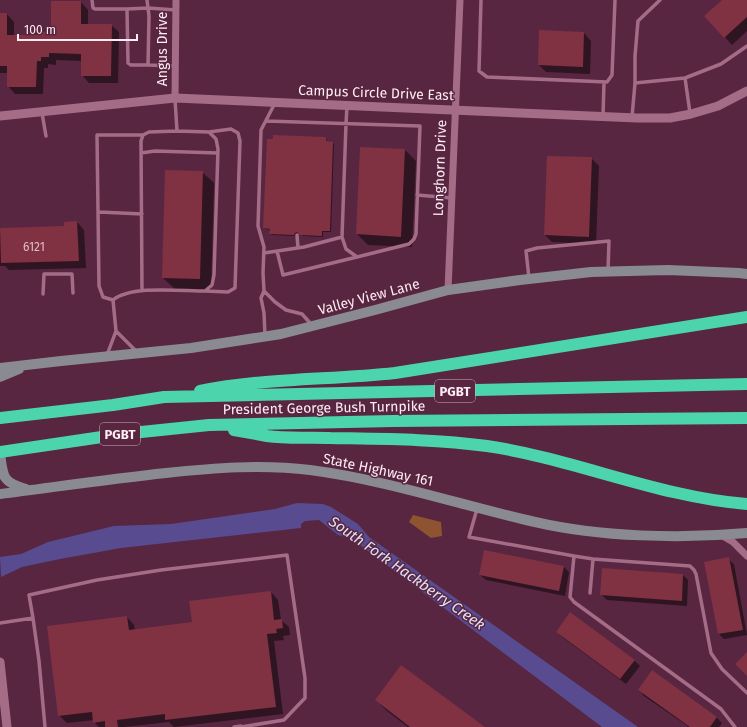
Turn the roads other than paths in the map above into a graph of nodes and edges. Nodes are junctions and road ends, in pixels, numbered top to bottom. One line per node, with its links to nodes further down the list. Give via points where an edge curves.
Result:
1 (92, 0): 9 (lane, via 95,9)
2 (147, 0): 8 (lane)
3 (176, 0): 10 (street, Angus Drive)
4 (460, 0): 21 (street, Longhorn Drive)
5 (481, 0): 15 (lane, via 479,71 487,77)
6 (615, 0): 15 (lane, via 612,76)
7 (660, 0): 16 (lane, via 638,21 634,56)
8 (148, 8): 9 (lane); 10 (lane); 12 (lane)
9 (127, 9): 12 (lane, via 128,63)
10 (176, 10): 13 (street, Angus Drive)
11 (747, 46): 14 (lane, via 721,64)
12 (148, 65): 13 (lane)
13 (175, 66): 18 (street, Angus Drive)
14 (685, 78): 16 (lane); 23 (lane)
15 (604, 82): 25 (lane)
16 (635, 83): 26 (lane)
17 (747, 91): 23 (street, Campus Circle Drive East, via 718,106)
18 (175, 98): 19 (street, Campus Circle Drive East); 22 (street, Campus Circle Drive East); 29 (lane)
19 (276, 102): 20 (street, Campus Circle Drive East); 27 (lane)
20 (347, 105): 21 (street, Campus Circle Drive East); 28 (lane)
21 (455, 110): 25 (street, Campus Circle Drive East); 36 (street, Longhorn Drive)
22 (42, 112): 24 (street, Campus Circle Drive East); 32 (lane)
23 (691, 114): 26 (street, Campus Circle Drive East, via 670,118)
24 (0, 116)
25 (603, 117): 26 (street, Campus Circle Drive East)
26 (632, 118)
27 (266, 121): 28 (lane); 43 (lane, via 261,130 258,226)
28 (346, 124): 35 (lane, via 420,126); 40 (lane)
29 (177, 131): 30 (lane); 31 (lane, via 149,132)
30 (209, 132): 34 (lane, via 216,139); 50 (lane, via 231,129 238,133 240,148 235,288 228,292)
31 (143, 135): 33 (lane); 37 (lane, via 97,134)
32 (46, 136)
33 (141, 153): 34 (lane); 38 (lane)
34 (218, 153): 50 (lane, via 214,274 212,285)
35 (417, 195): 36 (lane); 44 (lane, via 414,239 409,244)
36 (452, 198): 48 (street, Longhorn Drive)
37 (99, 212): 38 (lane); 54 (lane, via 99,286 103,297)
38 (142, 214): 49 (lane)
39 (297, 235): 41 (lane)
40 (342, 237): 41 (lane); 44 (lane, via 346,249)
41 (298, 248): 42 (lane)
42 (277, 251): 43 (lane); 44 (lane, via 283,274)
43 (264, 253): 51 (lane)
44 (357, 257)
45 (608, 271): 46 (main road, Valley View Lane, via 668,270); 47 (main road, Valley View Lane); 47 (lane, via 609,242 537,248 526,251)
46 (747, 274)
47 (529, 279): 48 (main road, Valley View Lane)
48 (448, 290): 56 (main road, Valley View Lane)
49 (142, 291): 50 (lane); 54 (lane, via 119,295)
50 (205, 291)
51 (264, 291): 56 (lane, via 286,310 302,314); 58 (lane, via 261,298)
52 (73, 293): 53 (lane, via 72,274 44,274)
53 (43, 294)
54 (112, 300): 57 (lane)
55 (747, 317): 66 (highway, via 395,373 229,385)
56 (314, 326): 58 (main road, Valley View Lane)
57 (116, 331): 59 (lane); 60 (lane)
58 (265, 337): 59 (main road, Valley View Lane)
59 (138, 353): 60 (main road, Valley View Lane)
60 (106, 356): 62 (main road, Valley View Lane)
61 (0, 361): 62 (main road)
62 (30, 364): 63 (main road, Valley View Lane); 64 (main road)
63 (0, 368)
64 (0, 377)
65 (747, 384): 66 (highway, President George Bush Turnpike / PGBT)
66 (164, 397): 67 (highway, President George Bush Turnpike / PGBT)
67 (0, 418)
68 (747, 418): 69 (highway, President George Bush Turnpike / PGBT)
69 (209, 425): 70 (highway, President George Bush Turnpike / PGBT, via 122,434); 73 (highway, via 268,436 394,439 488,446 538,456 687,496)
70 (0, 453): 71 (main road, via 2,472 6,479 11,485)
71 (28, 490): 72 (main road, State Highway 161); 74 (main road, State Highway 161, via 193,470 274,467 359,478)
72 (0, 494)
73 (747, 504)
74 (478, 507): 76 (main road, State Highway 161, via 537,522 610,533); 77 (lane, via 469,537)
75 (747, 533): 76 (main road, State Highway 161)
76 (721, 534): 78 (street)
77 (574, 556): 79 (lane); 90 (lane, via 570,596 574,602 721,709)
78 (747, 556)
79 (593, 559): 80 (lane); 84 (lane, via 690,566 696,574 711,653 722,669)
80 (590, 593)
81 (33, 618): 82 (lane); 87 (lane); 89 (lane, via 29,594 161,570 287,555 305,678 305,698 284,720)
82 (0, 624)
83 (0, 662): 85 (street)
84 (747, 693)
85 (3, 716): 86 (street)
86 (7, 727)
87 (45, 727)
88 (234, 727): 89 (lane)
89 (241, 727)
90 (735, 727)

